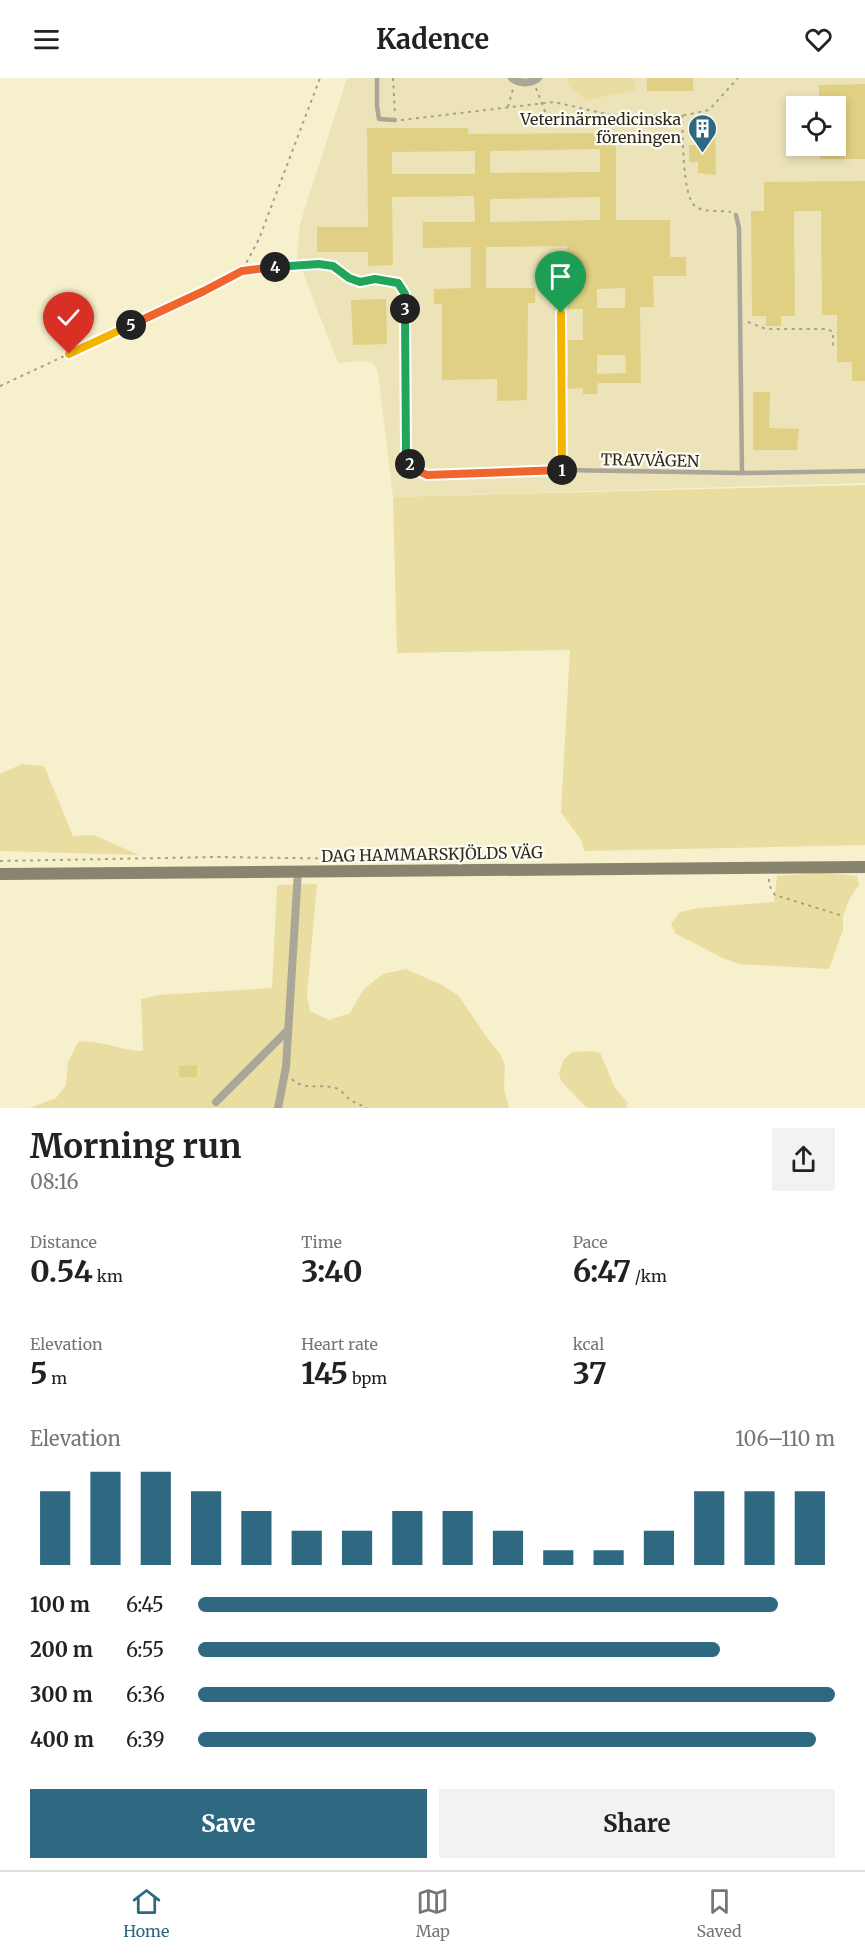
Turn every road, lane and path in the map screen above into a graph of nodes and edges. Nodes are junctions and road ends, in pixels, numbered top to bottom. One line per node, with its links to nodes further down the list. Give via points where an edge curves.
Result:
1 (320, 78): 13 (path, via 259,239)
2 (377, 78): 11 (lane, via 379,118)
3 (393, 78): 11 (path)
4 (738, 78): 10 (path, via 709,110)
5 (513, 80): 6 (street); 8 (path)
6 (536, 80): 7 (path)
7 (541, 103): 8 (path); 9 (path); 10 (path, via 554,102 615,116)
8 (508, 107): 11 (path)
9 (546, 114)
10 (682, 115): 12 (path, via 684,170 692,203)
11 (395, 120)
12 (736, 215): 16 (lane)
13 (242, 271): 14 (path, via 319,264 333,266); 18 (path)
14 (360, 282): 19 (lane, TRAVVÄGEN, via 375,279 398,283 405,294 406,457 412,468 427,475)
15 (561, 313): 19 (lane)
16 (740, 318): 17 (path, via 766,329 827,329 833,332); 21 (lane)
17 (833, 346)
18 (0, 386)
19 (562, 470): 21 (lane, TRAVVÄGEN)
20 (865, 471): 21 (lane, TRAVVÄGEN)
21 (742, 473)
22 (770, 867): 23 (main road, DAG HAMMARSKJÖLDS VÄG); 24 (main road, DAG HAMMARSKJÖLDS VÄG); 26 (path, via 769,885 775,895)
23 (865, 867)
24 (298, 871): 25 (main road, DAG HAMMARSKJÖLDS VÄG); 27 (street)
25 (0, 874)
26 (843, 916)
27 (288, 1030): 28 (street); 29 (street)
28 (284, 1076): 30 (street); 31 (path, via 305,1087 339,1089)
29 (216, 1102)
30 (278, 1108)
31 (367, 1108)

